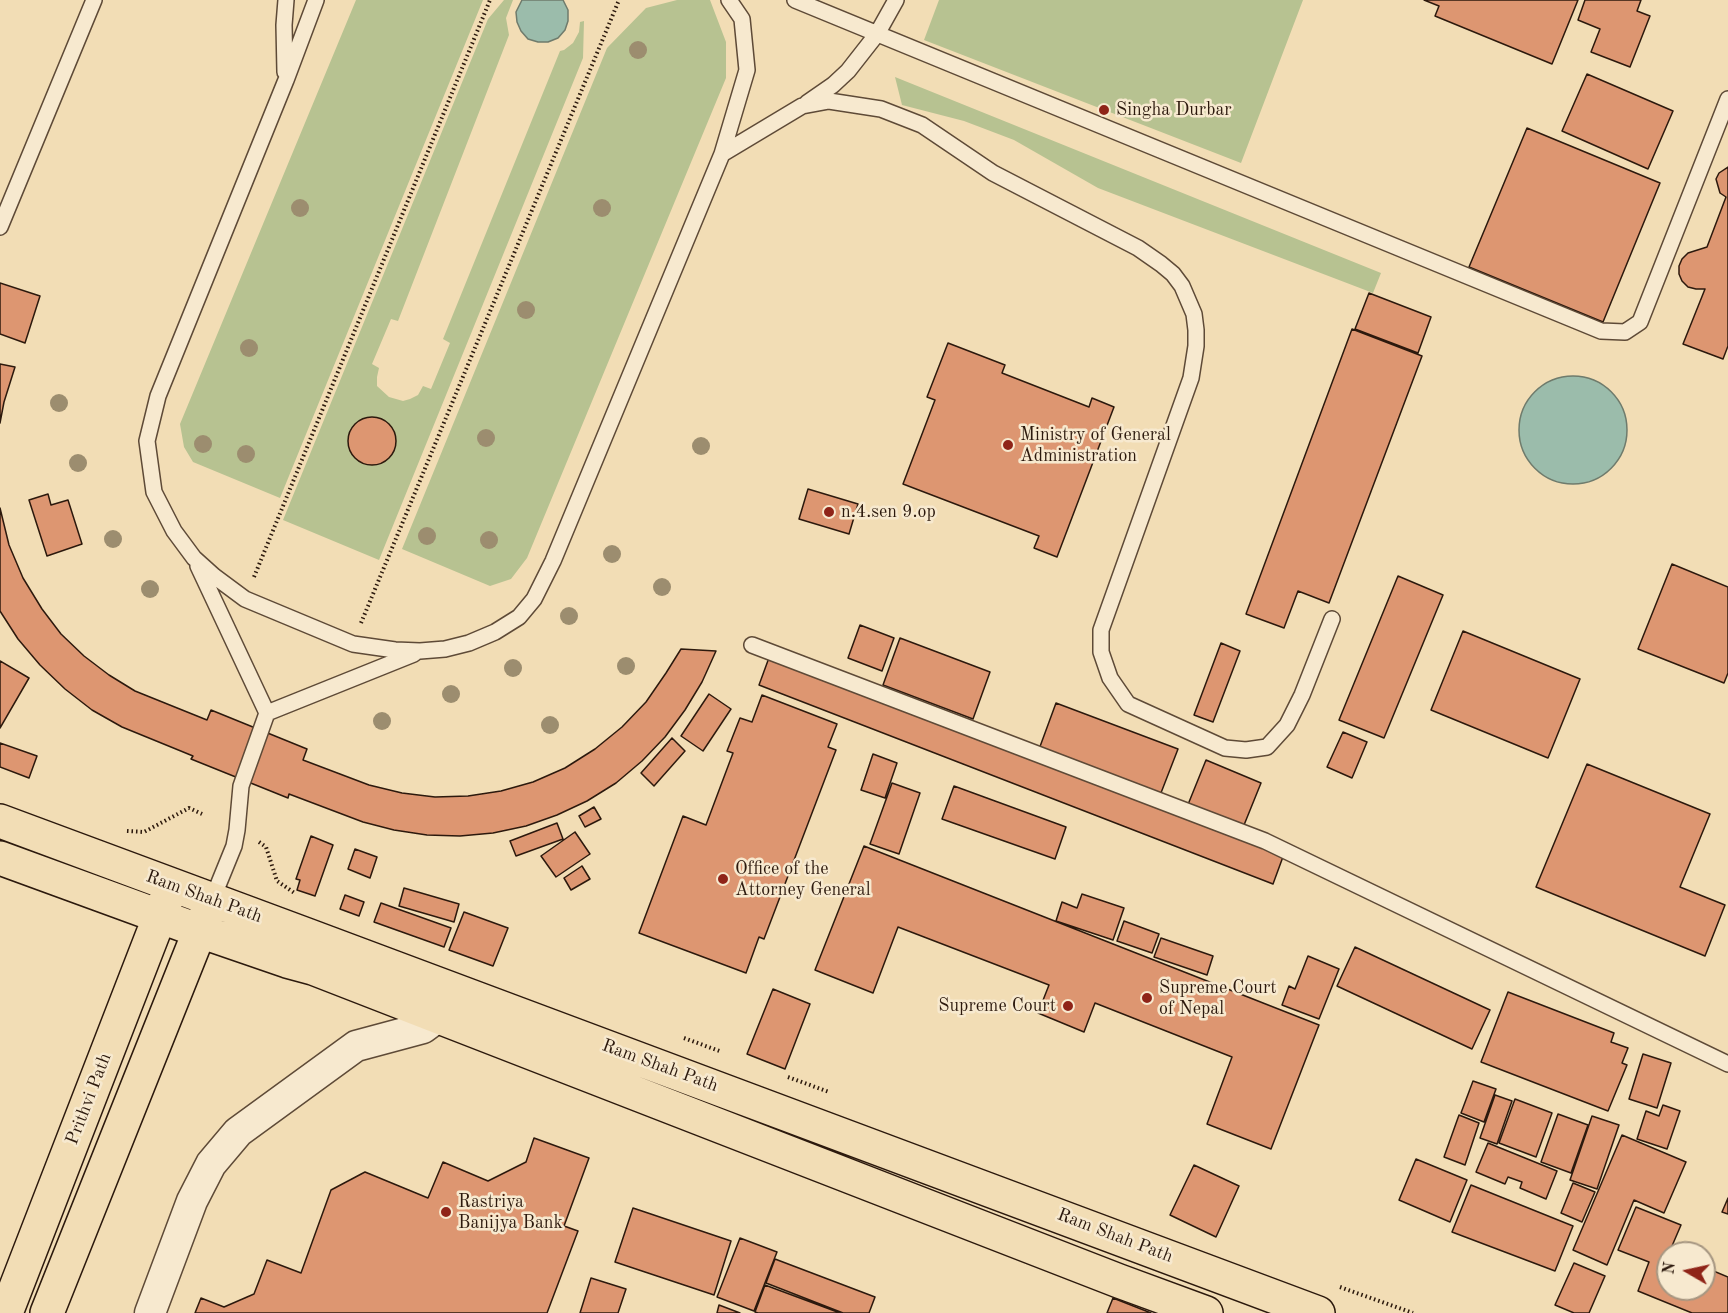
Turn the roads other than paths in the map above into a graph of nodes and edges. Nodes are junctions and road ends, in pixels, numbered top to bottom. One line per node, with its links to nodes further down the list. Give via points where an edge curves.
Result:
1 (93, 0): 12 (lane)
2 (286, 0): 8 (lane)
3 (316, 0): 8 (lane)
4 (729, 0): 11 (lane, via 742,19 747,70)
5 (795, 0): 7 (lane)
6 (896, 0): 7 (lane)
7 (878, 34): 9 (lane, via 1601,331 1625,332 1640,322); 10 (lane, via 848,71)
8 (286, 81): 13 (lane, via 158,396 147,441 154,492 174,531)
9 (1728, 99)
10 (802, 106): 11 (lane); 14 (lane, via 829,101 853,104 881,109 922,125 993,173 1138,248 1182,285 1196,330 1191,378 1101,630 1101,652 1110,678 1128,704 1225,748 1267,747 1287,724 1302,695)
11 (722, 154): 16 (lane, via 534,599 519,617 495,632 469,643)
12 (0, 226)
13 (194, 558): 16 (lane, via 245,598 353,644); 17 (lane)
14 (1332, 619)
15 (752, 645): 25 (lane, via 1265,841)
16 (420, 651): 17 (lane)
17 (267, 713): 21 (lane, via 241,786 234,846)
18 (0, 821): 20 (main road, Ram Shah Path)
19 (0, 858): 22 (main road, Ram Shah Path)
20 (172, 885): 21 (main road, Ram Shah Path); 22 (main road, Prithvi Path)
21 (212, 900): 23 (main road); 30 (main road, Ram Shah Path)
22 (160, 916): 23 (main road, Ram Shah Path); 26 (main road, Prithvi Path)
23 (200, 930): 24 (main road, Ram Shah Path, via 313,968); 27 (main road)
24 (438, 1017): 28 (street, via 423,1028 356,1046 238,1132 211,1164 192,1201); 29 (main road, Ram Shah Path)
25 (1728, 1064)
26 (6, 1313)
27 (47, 1313)
28 (150, 1313)
29 (1206, 1313)
30 (1318, 1313)

